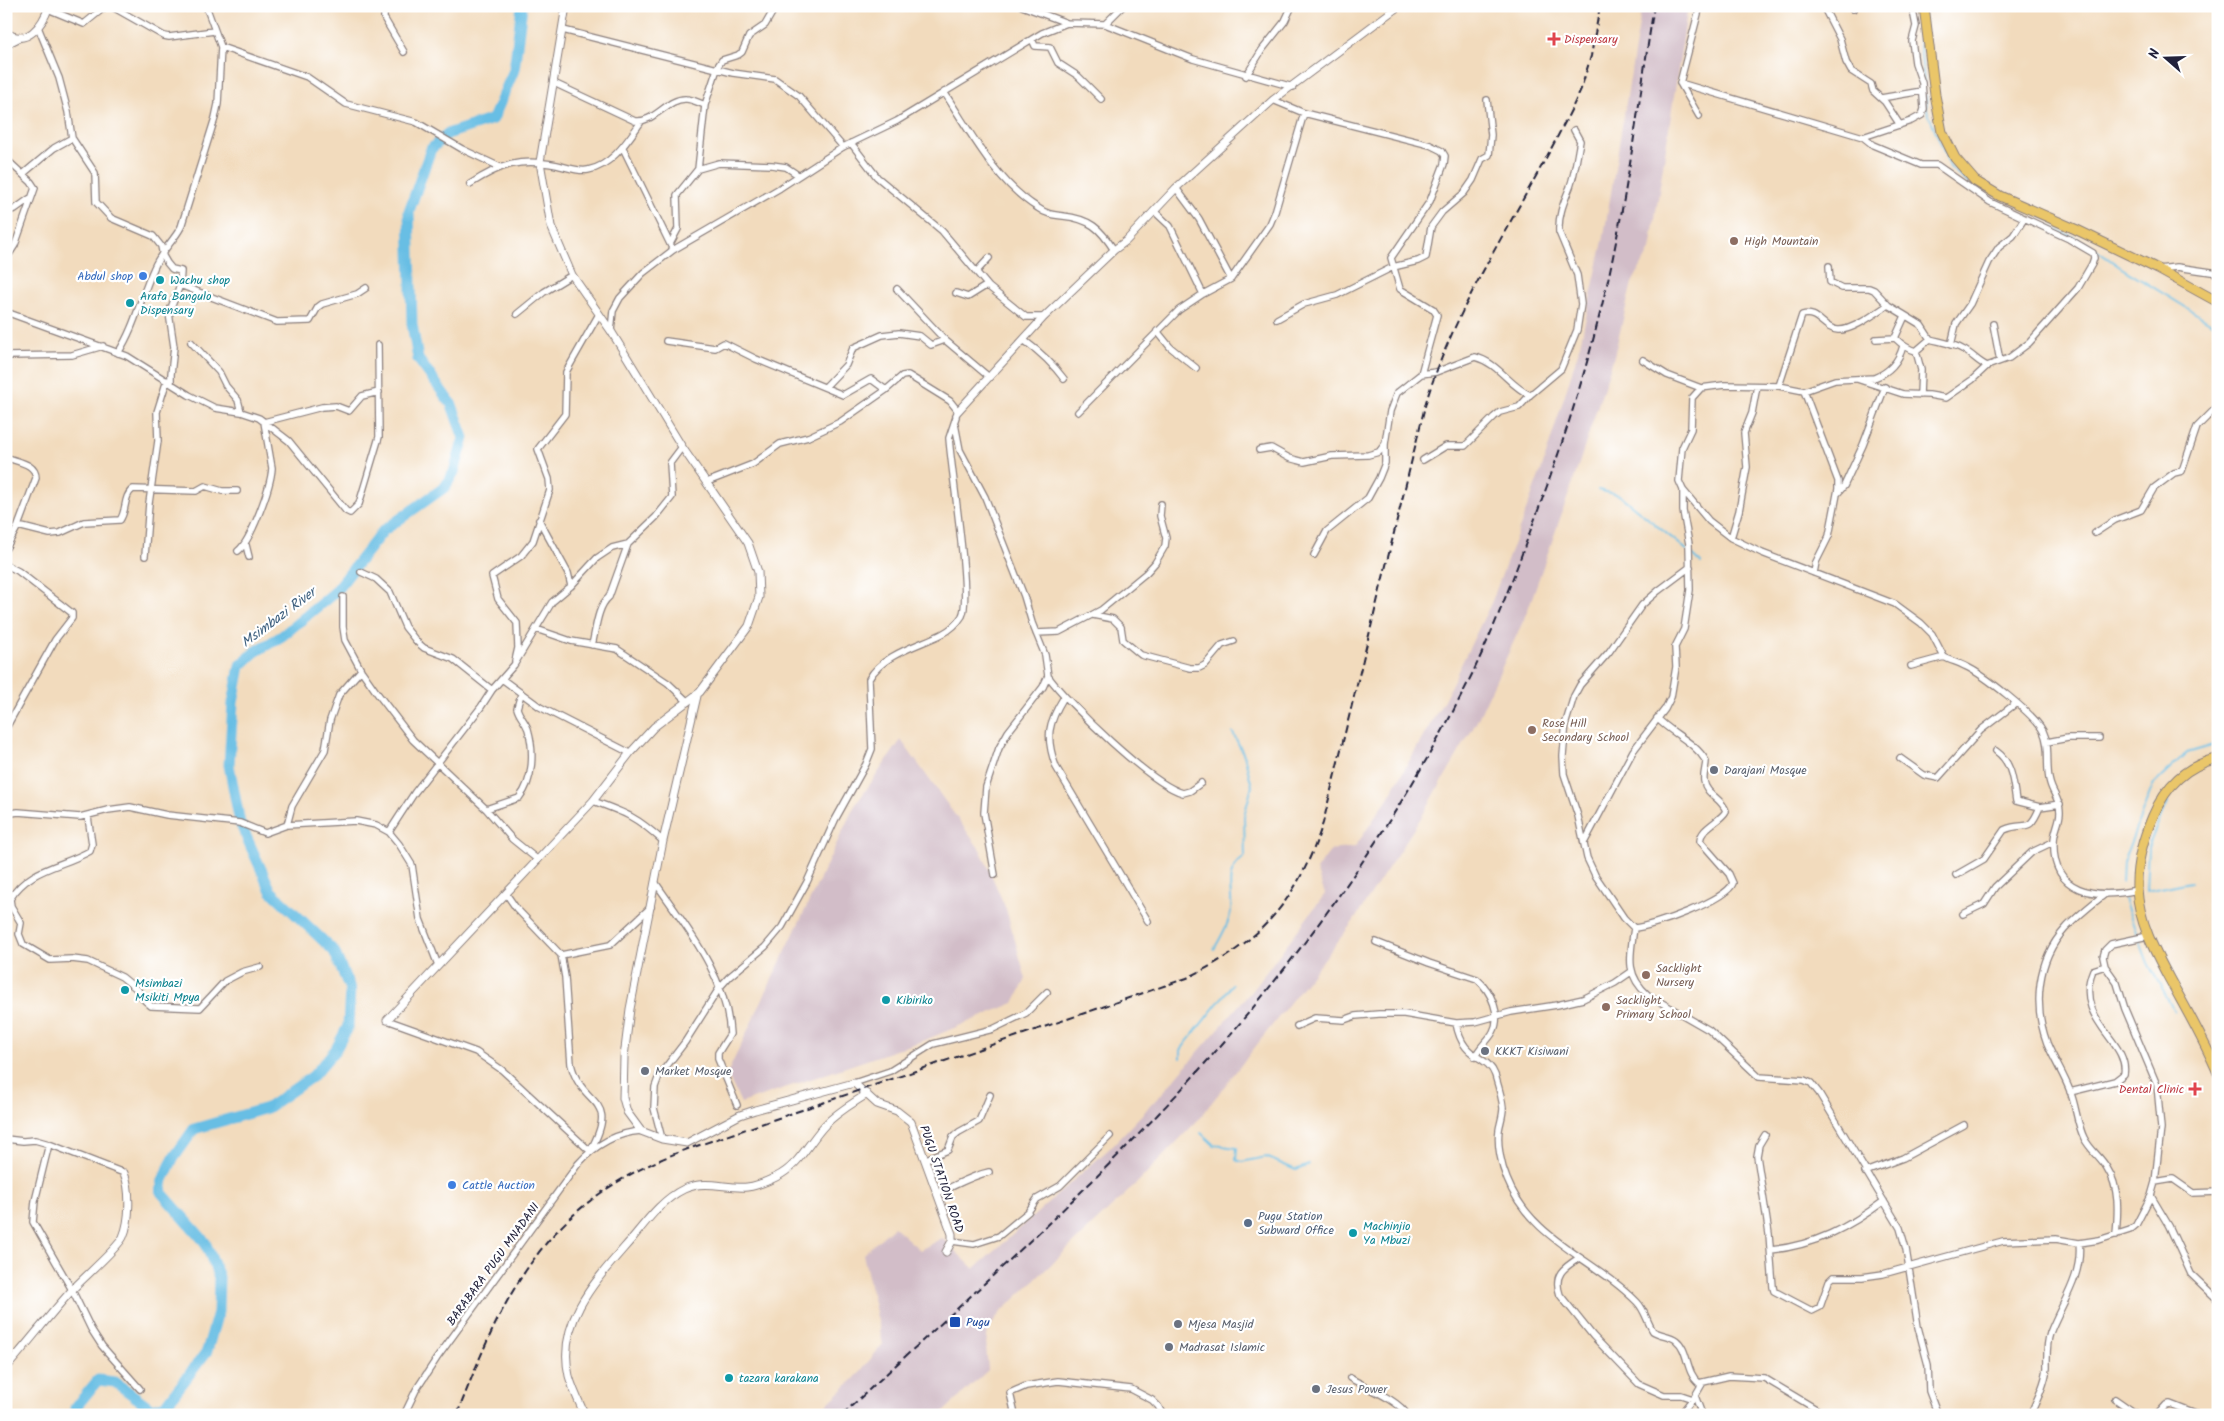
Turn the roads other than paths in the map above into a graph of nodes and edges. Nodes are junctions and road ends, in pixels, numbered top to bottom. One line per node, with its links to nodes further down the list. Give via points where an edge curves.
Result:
1 (106, 6): 15 (street, via 84,24)
2 (111, 6): 19 (street, via 164,36)
3 (206, 6): 19 (street)
4 (384, 6): 26 (street, via 384,18)
5 (566, 6): 20 (street)
6 (776, 6): 27 (street, via 765,25 749,36 742,52 722,60)
7 (1022, 6): 16 (street)
8 (1123, 6): 17 (street)
9 (1292, 6): 28 (street)
10 (1400, 6): 31 (street)
11 (1700, 6): 30 (street)
12 (1822, 6): 34 (street, via 1840,39 1851,71 1868,81)
13 (1912, 6): 32 (street, via 1916,26 1913,51)
14 (1924, 6): 53 (main road, via 1942,132)
15 (48, 8): 18 (street)
16 (1067, 23): 17 (street); 23 (street)
17 (1105, 24): 28 (street)
18 (38, 27): 22 (street); 45 (street, via 62,87)
19 (214, 30): 25 (street)
20 (563, 30): 27 (street); 29 (street)
21 (6, 32): 22 (street)
22 (18, 39): 24 (street)
23 (1032, 39): 33 (street); 35 (street, via 1035,46 1050,47 1058,63 1078,76)
24 (6, 45)
25 (221, 47): 51 (street, via 308,77 346,104 416,122); 65 (street, via 218,104 213,124 181,226 175,239)
26 (404, 52)
27 (717, 69): 38 (street); 47 (street, via 780,81 799,96)
28 (1246, 76): 31 (street)
29 (554, 83): 41 (street, via 629,120); 50 (street)
30 (1680, 83): 40 (street); 44 (street)
31 (1292, 87): 36 (street)
32 (1922, 91): 34 (street); 42 (street, via 1922,115)
33 (944, 92): 46 (street); 64 (street, via 1009,184 1049,214 1094,224)
34 (1881, 98): 42 (street)
35 (1101, 99)
36 (1273, 100): 39 (street); 58 (street)
37 (1487, 100): 68 (street, via 1491,136 1489,155 1482,159 1464,193 1442,212 1431,227 1426,257)
38 (705, 105): 41 (street, via 680,100); 52 (street)
39 (1304, 113): 68 (street, via 1430,145 1445,156 1430,201 1393,255); 74 (street, via 1270,224)
40 (1699, 116)
41 (641, 122): 48 (street)
42 (1900, 125): 44 (street)
43 (1574, 130): 123 (street, via 1580,141 1559,232 1577,275 1581,304 1577,330 1561,369)
44 (1862, 137): 56 (street, via 1873,145 1921,165 1938,165)
45 (72, 138): 54 (street); 65 (street, via 94,173 96,202 110,218 149,233 160,243)
46 (851, 143): 47 (street); 71 (street, via 877,177 942,231)
47 (843, 147): 55 (street)
48 (623, 148): 50 (street, via 586,171); 63 (street)
49 (6, 159): 54 (street)
50 (540, 162): 51 (street, via 515,162); 73 (street, via 551,226)
51 (500, 167): 57 (street)
52 (698, 169): 55 (street, via 719,163 780,166 792,169); 63 (street, via 678,196 678,229)
53 (1965, 170): 56 (street); 70 (main road, via 1989,191)
54 (23, 174): 59 (street, via 35,188)
55 (798, 175): 63 (street)
56 (1958, 180): 62 (street, via 1990,202)
57 (470, 184)
58 (1176, 188): 61 (street); 74 (street, via 1199,219)
59 (30, 199): 60 (street); 67 (street, via 15,244)
60 (6, 211)
61 (1154, 211): 64 (street); 80 (street, via 1170,226)
62 (2024, 219): 100 (street, via 1989,262 1970,304 1956,324); 107 (street, via 2082,245 2093,253 2094,258 2078,288 2039,333 2018,352)
63 (671, 247): 90 (street, via 620,298 613,310)
64 (1114, 250): 87 (street)
65 (162, 251): 75 (street, via 172,269 181,271); 104 (street)
66 (989, 258): 71 (street)
67 (6, 259)
68 (1393, 266): 88 (street, via 1337,295 1304,304); 110 (street, via 1403,292 1438,315)
69 (1829, 266): 82 (street, via 1830,282 1842,288 1869,288)
70 (2158, 268): 72 (street, via 2177,267); 81 (main road)
71 (977, 271): 76 (street)
72 (2218, 273)
73 (572, 275): 84 (street); 85 (street)
74 (1232, 279): 80 (street)
75 (180, 284): 77 (street, via 281,322 310,321 322,304 357,294); 114 (street, via 169,313 174,347)
76 (989, 287): 79 (street, via 968,298); 87 (street, via 1026,317)
77 (366, 288)
78 (897, 289): 95 (street)
79 (956, 294)
80 (1203, 294): 91 (street, via 1179,310)
81 (2218, 302)
82 (1888, 305): 86 (street); 117 (street, via 1853,326 1838,330 1814,315 1802,315)
83 (6, 312): 101 (street)
84 (517, 314)
85 (598, 314): 90 (street); 141 (street, via 566,372 565,414 538,449 550,490)
86 (1905, 316): 92 (street); 94 (street, via 1921,325)
87 (1044, 317): 98 (street)
88 (1277, 319)
89 (1993, 324): 107 (street)
90 (611, 331): 131 (street)
91 (1157, 331): 109 (street, via 1170,347); 127 (street)
92 (1895, 338): 93 (street); 102 (street)
93 (1876, 339)
94 (1930, 339): 100 (street); 103 (street)
95 (945, 340): 111 (street); 115 (street, via 931,344 920,336 882,335 853,348 846,365)
96 (666, 341): 115 (street, via 712,348 724,343)
97 (190, 342): 126 (street, via 219,372 238,400)
98 (1020, 343): 111 (street); 112 (street, via 1025,341 1051,362)
99 (378, 345): 122 (street)
100 (1951, 345): 108 (street)
101 (103, 346): 104 (street); 105 (street, via 72,355)
102 (1903, 346): 103 (street); 113 (street, via 1896,362 1880,376)
103 (1916, 351): 124 (street, via 1921,370)
104 (118, 353): 114 (street)
105 (6, 356)
106 (1643, 360): 119 (street)
107 (2000, 361): 108 (street)
108 (1987, 366): 124 (street, via 1946,398)
109 (1196, 368)
110 (1421, 374): 123 (street, via 1436,372 1475,357 1497,368); 130 (street, via 1397,393 1390,410)
111 (989, 377): 128 (street)
112 (1064, 378)
113 (1857, 379): 118 (street); 121 (street, via 1830,381)
114 (169, 381): 126 (street, via 208,404); 136 (street, via 157,412 158,441)
115 (826, 386): 120 (street, via 843,395 871,379)
116 (1757, 386): 117 (street); 119 (street); 144 (street, via 1744,433 1747,467)
117 (1779, 386): 121 (street)
118 (1885, 386): 124 (street, via 1903,394); 139 (street, via 1863,445)
119 (1701, 388): 137 (street, via 1692,398 1691,429 1681,457 1679,482)
120 (886, 390): 128 (street, via 908,374 950,401); 135 (street, via 833,426 808,438 780,444 753,464)
121 (1804, 391): 139 (street, via 1838,482)
122 (379, 392): 129 (street, via 362,396 349,411 336,406 322,407); 129 (street, via 379,437 359,504 352,513 346,511 289,441)
123 (1530, 395): 134 (street, via 1516,409 1500,412 1465,446 1446,446)
124 (1920, 395)
125 (2218, 406): 143 (street, via 2198,427 2184,469 2154,488 2141,510 2115,520)
126 (241, 412): 129 (street)
127 (1078, 412)
128 (957, 414): 160 (street, via 960,450 985,497); 214 (street, via 949,438 964,584 962,616 951,629 889,658 875,669 869,679 872,749 866,764 782,927 765,947)
129 (264, 422): 146 (street, via 272,472)
130 (1385, 444): 132 (street, via 1379,452 1368,455 1332,456 1304,462 1272,448); 149 (street, via 1385,463 1373,490 1358,508 1327,531)
131 (682, 447): 135 (street); 145 (street, via 670,463 672,497 656,518)
132 (1259, 450)
133 (8, 458): 142 (street, via 30,467 36,474 35,487)
134 (1423, 460)
135 (707, 482): 171 (street, via 751,550 758,572 759,597 749,626)
136 (151, 489): 138 (street, via 196,491 204,486); 142 (street, via 130,490 122,518 117,521 84,522 50,534); 150 (street)
137 (1683, 490): 144 (street, via 1709,521); 153 (street)
138 (237, 491)
139 (1838, 493): 155 (street, via 1829,536)
140 (1162, 504): 158 (street, via 1160,516 1166,538 1162,553 1146,573 1107,607)
141 (539, 520): 156 (street, via 568,573); 164 (street, via 531,546 492,576 502,607 517,623)
142 (18, 526): 147 (street)
143 (2095, 533)
144 (1731, 538): 155 (street)
145 (628, 544): 156 (street, via 612,548 597,558); 162 (street, via 599,616)
146 (246, 545): 148 (street); 151 (street)
147 (6, 548)
148 (238, 551)
149 (1314, 555)
150 (145, 556)
151 (249, 557)
152 (6, 564): 176 (street, via 72,613 72,618 55,640)
153 (1690, 567): 175 (street, via 1688,611 1675,647 1676,668 1671,697); 195 (street, via 1642,606 1574,696 1566,722 1564,774)
154 (361, 572): 169 (street, via 390,592 405,627 417,642 453,659)
155 (1814, 573): 163 (street, via 1887,601 1908,613 1932,634)
156 (571, 586): 159 (street, via 552,602)
157 (343, 597): 166 (street, via 345,640)
158 (1091, 614): 160 (street, via 1059,632); 161 (street, via 1113,619 1120,627 1123,640 1140,655 1190,668 1205,665 1222,645)
159 (536, 629): 162 (street); 164 (street)
160 (1036, 633): 167 (street, via 1045,655)
161 (1234, 641)
162 (592, 645): 173 (street, via 612,648 624,654 668,683)
163 (1944, 658): 165 (street); 174 (street, via 1967,666)
164 (514, 665): 168 (street)
165 (1911, 666)
166 (361, 670): 183 (street, via 406,731); 191 (street, via 339,695 330,720 325,750 292,806)
167 (1048, 676): 172 (street); 197 (street, via 1008,732 986,787 984,813)
168 (502, 679): 169 (street); 170 (street)
169 (492, 690): 183 (street)
170 (521, 694): 180 (street); 188 (street, via 517,708 529,732 532,761 529,778 519,798)
171 (697, 696): 173 (street); 193 (street)
172 (1064, 696): 184 (street, via 1163,784 1183,793); 205 (street, via 1049,728 1056,767)
173 (688, 702): 180 (street, via 654,727)
174 (2016, 704): 178 (street, via 2040,725); 181 (street, via 1981,730 1938,778 1924,775)
175 (1658, 718): 195 (street, via 1633,750); 206 (street, via 1683,737 1706,761 1705,785 1726,811 1700,836 1700,841 1733,883 1715,898 1664,920)
176 (6, 728)
177 (2099, 738): 178 (street)
178 (2047, 742): 186 (street, via 2049,777)
179 (1996, 751): 187 (street, via 2010,768 2016,801)
180 (630, 753): 185 (street)
181 (1900, 758)
182 (2218, 758): 200 (main road, via 2190,768 2166,790 2143,843)
183 (437, 764): 188 (street); 192 (street)
184 (1201, 783)
185 (593, 801): 193 (street, via 630,814); 196 (street)
186 (2060, 804): 187 (street); 194 (street)
187 (2040, 807): 198 (street, via 2029,826 2004,830 1984,859)
188 (486, 809): 196 (street)
189 (7, 813): 190 (street)
190 (88, 816): 191 (street, via 124,807 167,816 240,823 265,833); 212 (street, via 90,851 38,872 10,899 21,923 19,938 23,944 50,960 88,961 106,969 135,987 146,1003 154,1006 200,1008 225,981)
191 (287, 825): 192 (street, via 356,821 376,824)
192 (389, 832): 210 (street, via 412,865 420,920)
193 (663, 841): 199 (street)
194 (2054, 842): 201 (street, via 2061,878 2072,886); 204 (street, via 2032,852 1995,887 1984,904)
195 (1584, 843): 206 (street, via 1595,875)
196 (538, 860): 202 (street)
197 (995, 875)
198 (1956, 875)
199 (656, 882): 203 (street); 214 (street, via 698,945)
200 (2137, 890): 201 (street); 207 (main road)
201 (2105, 894): 223 (street, via 2059,937 2045,960 2039,989 2042,1027)
202 (507, 895): 209 (street); 210 (street)
203 (651, 907): 209 (street, via 610,945); 228 (street, via 630,1009 624,1058 623,1098 627,1112)
204 (1963, 914)
205 (1148, 921)
206 (1634, 928): 213 (street)
207 (2148, 936): 211 (street, via 2110,944 2103,954); 221 (main road)
208 (1376, 942): 216 (street, via 1477,979 1489,994)
209 (560, 955): 234 (street, via 574,1075 602,1114 601,1129)
210 (438, 965): 217 (street)
211 (2105, 966): 223 (street, via 2093,970 2092,1011 2096,1022 2112,1039 2120,1054 2124,1074 2115,1081); 239 (street, via 2116,983 2157,1085 2161,1128)
212 (260, 967)
213 (1631, 972): 216 (street, via 1583,998); 237 (street, via 1635,983 1648,996 1709,1030 1759,1077 1811,1083)
214 (720, 987): 226 (street, via 730,1034 718,1053 718,1059); 232 (street, via 659,1076 654,1108)
215 (1047, 992): 222 (street, via 1026,1014 993,1029 933,1044 890,1071)
216 (1497, 1016): 218 (street); 220 (street, via 1493,1031)
217 (387, 1020): 234 (street, via 476,1052 523,1089)
218 (1456, 1023): 219 (street, via 1391,1014 1355,1016 1344,1020 1316,1018); 220 (street, via 1460,1041)
219 (1297, 1026)
220 (1475, 1057): 249 (street, via 1490,1066 1498,1084 1503,1110 1498,1132 1502,1161 1515,1197 1542,1230)
221 (2218, 1073)
222 (854, 1083): 224 (street, PUGU STATION ROAD); 232 (street, via 748,1112 687,1143)
223 (2070, 1092): 244 (street, via 2083,1136 2108,1169 2116,1190)
224 (867, 1094): 235 (street, PUGU STATION ROAD, via 877,1104 897,1111 911,1122); 260 (street, via 838,1113 816,1135 796,1164 777,1177 750,1187 697,1185 662,1203 585,1296 574,1318 568,1337 569,1375)
225 (990, 1095): 235 (street, via 979,1121 953,1137 948,1150)
226 (737, 1105)
227 (1964, 1125): 237 (street, via 1903,1158)
228 (641, 1131): 232 (street); 234 (street, BARABARA PUGU MNADANI, via 610,1138)
229 (1765, 1135): 247 (street, via 1757,1156)
230 (1110, 1136): 245 (street, via 1060,1186 1037,1199 1028,1212 999,1236 974,1244)
231 (6, 1139): 233 (street)
232 (662, 1139)
233 (49, 1144): 238 (street); 251 (street, via 33,1222)
234 (590, 1151): 259 (street, BARABARA PUGU MNADANI, via 555,1194 437,1358)
235 (926, 1159): 241 (street, PUGU STATION ROAD)
236 (989, 1172): 241 (street, via 976,1174)
237 (1865, 1172): 243 (street)
238 (124, 1173): 251 (street, via 128,1208 123,1238)
239 (2155, 1182): 240 (street, via 2173,1179 2194,1193); 242 (street)
240 (2218, 1192)
241 (938, 1193): 245 (street, PUGU STATION ROAD)
242 (2151, 1196): 244 (street, via 2136,1225); 252 (street, via 2191,1274)
243 (1884, 1201): 247 (street, via 1842,1230 1797,1246); 250 (street, via 1900,1228)
244 (2116, 1235): 246 (street)
245 (952, 1241): 248 (street, PUGU STATION ROAD)
246 (2079, 1243): 250 (street, via 2056,1239 2003,1241); 268 (street, via 2079,1263 2050,1333 2044,1381)
247 (1771, 1250): 250 (street, via 1773,1290 1812,1311 1820,1307 1831,1278 1862,1277)
248 (946, 1252)
249 (1579, 1258): 255 (street, via 1638,1303 1653,1332 1679,1343 1692,1376); 257 (street, via 1560,1273 1557,1288 1593,1336 1639,1384 1664,1395)
250 (1909, 1267): 267 (street, via 1918,1327 1928,1365 1929,1391)
251 (72, 1290): 253 (street); 256 (street, via 102,1346)
252 (2216, 1298)
253 (6, 1368)
254 (1350, 1378): 263 (street, via 1405,1410)
255 (1702, 1384): 257 (street); 266 (street, via 1729,1376 1764,1378)
256 (140, 1389)
257 (1694, 1397): 264 (street); 265 (street, via 1700,1409)
258 (2115, 1399): 269 (street)
259 (404, 1415)
260 (585, 1415)
261 (1015, 1415): 262 (street, via 1010,1393 1026,1386 1058,1381 1139,1392 1152,1400)
262 (1163, 1415)
263 (1407, 1415)
264 (1680, 1415)
265 (1698, 1415)
266 (1826, 1415)
267 (1938, 1415)
268 (2030, 1415)
269 (2138, 1415)
270 (2157, 1415): 271 (street, via 2170,1404)
271 (2198, 1415)

